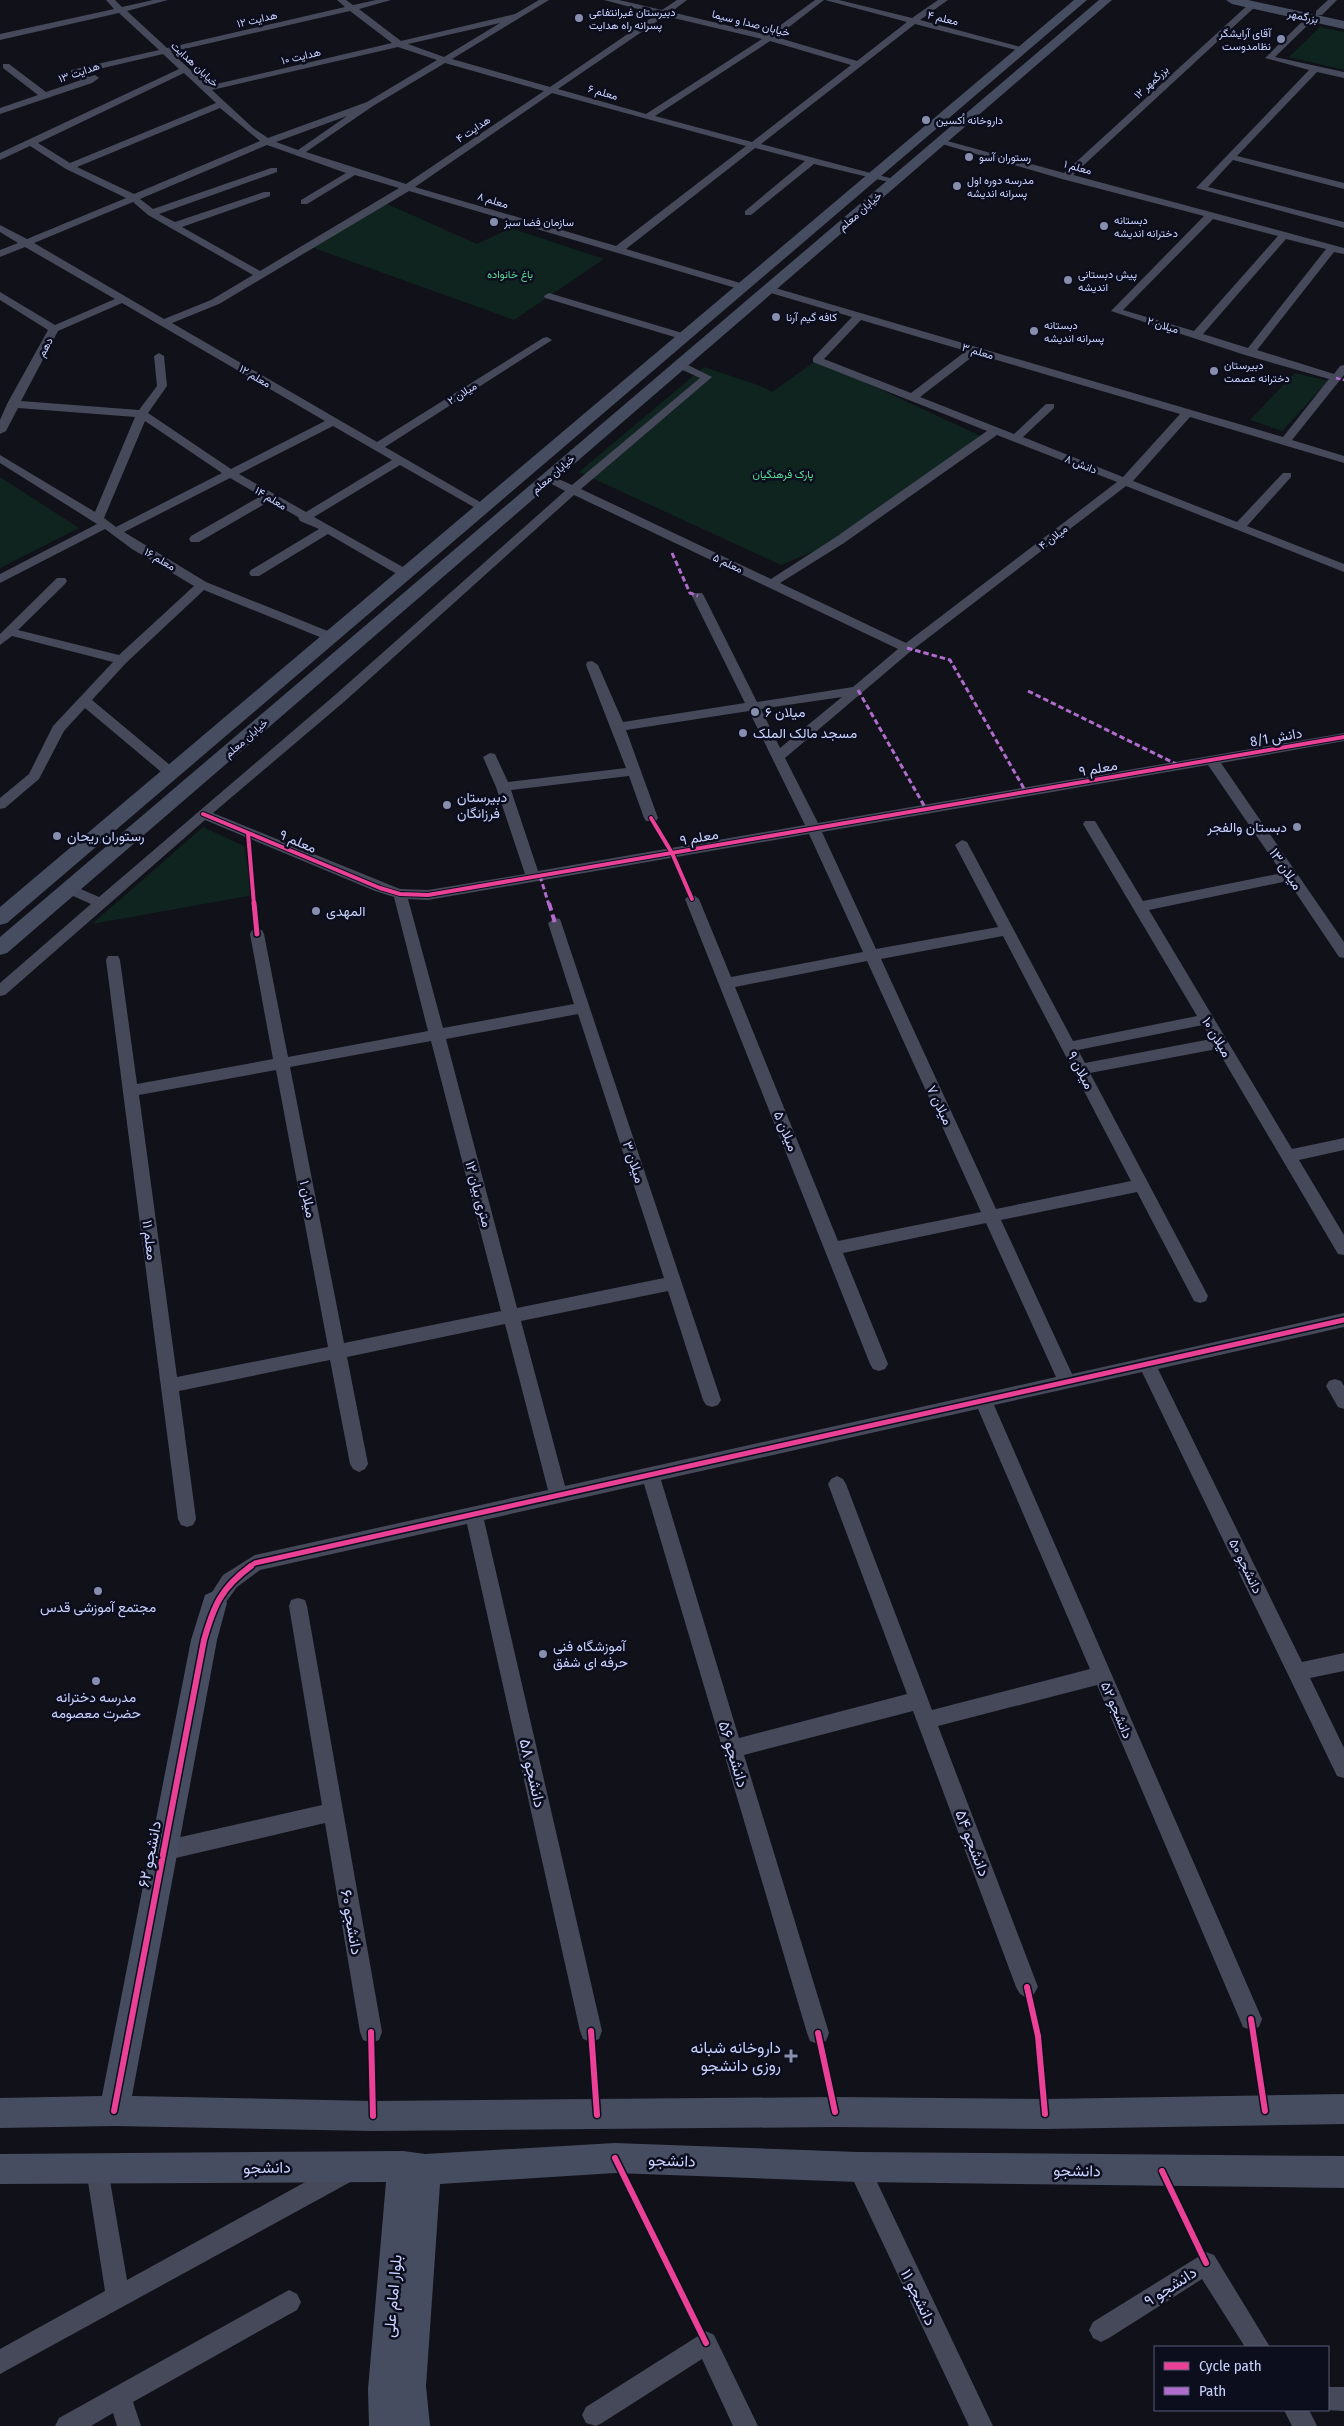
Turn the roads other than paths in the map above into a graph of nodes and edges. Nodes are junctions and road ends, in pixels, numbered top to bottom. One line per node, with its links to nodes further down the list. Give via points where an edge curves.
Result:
1 (110, 0): 19 (street, خیابان هدایت)
2 (164, 0): 19 (street)
3 (341, 0): 18 (street, معلم ۶)
4 (387, 0): 18 (street, هدایت ۱۲)
5 (527, 0): 17 (street)
6 (545, 0): 17 (street)
7 (608, 0): 20 (street, خیابان صدا و سیما)
8 (683, 0): 20 (street, هدایت ۴)
9 (820, 0): 27 (street)
10 (828, 0): 24 (street, معلم ۴)
11 (944, 0): 24 (street)
12 (1082, 0): 29 (main road, خیابان معلم)
13 (1106, 0): 46 (main road, خیابان معلم)
14 (1232, 0): 16 (main road, بزرگمهر)
15 (1333, 0): 21 (street)
16 (1258, 2): 21 (main road, بزرگمهر); 56 (street, بزرگمهر ۱۲)
17 (536, 7): 22 (street)
18 (354, 8): 28 (street, معلم ۶); 30 (street, هدایت ۱۲)
19 (121, 10): 26 (street); 30 (street, خیابان هدایت)
20 (664, 13): 27 (street, خیابان صدا و سیما); 39 (street, هدایت ۴)
21 (1316, 15): 23 (main road, بزرگمهر); 25 (main road, بزرگمهر); 34 (street, via 1269,58)
22 (519, 16): 28 (street, هدایت ۱۰); 31 (street)
23 (1344, 19)
24 (912, 22): 29 (street, معلم ۴); 32 (street)
25 (1344, 25)
26 (0, 37)
27 (769, 38): 32 (street, خیابان صدا و سیما); 44 (street)
28 (401, 45): 31 (street, معلم ۶); 38 (street, هدایت ۱۰)
29 (1024, 49): 57 (main road, خیابان معلم)
30 (165, 52): 35 (street, خیابان هدایت); 37 (street, هدایت ۱۳); 37 (street, via 74,72)
31 (445, 60): 39 (street, معلم ۶); 42 (street)
32 (858, 64): 48 (street)
33 (6, 66): 40 (street)
34 (1316, 68): 36 (street); 51 (street)
35 (184, 70): 38 (street, خیابان هدایت); 47 (street)
36 (1344, 75)
37 (89, 81): 40 (street, هدایت ۱۳)
38 (206, 89): 41 (street, خیابان هدایت)
39 (551, 90): 44 (street, معلم ۶); 60 (street, هدایت ۴)
40 (45, 96): 43 (street, هدایت ۱۳)
41 (221, 104): 45 (street, خیابان هدایت); 53 (street)
42 (370, 104): 45 (street); 49 (street)
43 (0, 111)
44 (647, 117): 48 (street, معلم ۶)
45 (267, 142): 49 (street, معلم ۸); 62 (street)
46 (940, 142): 56 (street, معلم ۱); 58 (main road, خیابان معلم)
47 (32, 143): 50 (street); 53 (street)
48 (753, 146): 52 (street, معلم ۶); 73 (street)
49 (298, 154): 55 (street, معلم ۸)
50 (0, 157)
51 (1231, 157): 59 (street); 67 (street, via 1201,188)
52 (812, 161): 57 (street, معلم ۶); 65 (street)
53 (69, 167): 62 (street)
54 (274, 170): 64 (street)
55 (354, 172): 60 (street, معلم ۸); 63 (street)
56 (1065, 177): 66 (street, معلم ۱)
57 (872, 178): 58 (street, معلم ۶); 77 (main road, خیابان معلم)
58 (894, 182): 78 (main road, خیابان معلم)
59 (1344, 186)
60 (407, 188): 73 (street, معلم ۸); 76 (street, هدایت ۴)
61 (267, 194): 68 (street)
62 (134, 198): 64 (street); 71 (street)
63 (304, 202)
64 (151, 213): 68 (street)
65 (748, 213)
66 (1210, 216): 70 (street, معلم ۱); 85 (street, میلان ۲, via 1116,311)
67 (1344, 225)
68 (174, 226): 76 (street)
69 (0, 228): 71 (street)
70 (1284, 235): 72 (street, معلم ۱); 85 (street)
71 (26, 244): 75 (street); 81 (street, معلم ۱۲)
72 (1332, 248): 74 (street, معلم ۱); 89 (street)
73 (618, 250): 77 (street, معلم ۸)
74 (1344, 251)
75 (0, 254)
76 (261, 276): 83 (street, هدایت ۴, via 215,302)
77 (743, 288): 86 (main road, خیابان معلم)
78 (768, 289): 82 (street, معلم ۳); 91 (main road, خیابان معلم)
79 (0, 295): 84 (street)
80 (549, 296): 86 (street)
81 (123, 299): 83 (street, معلم ۱۲); 84 (street, دهم)
82 (858, 317): 88 (street, معلم ۳); 94 (street, دانش ۸, via 817,360)
83 (163, 323): 99 (street, معلم ۱۲)
84 (54, 329): 95 (street, دهم)
85 (1197, 335): 89 (street, میلان ۲)
86 (685, 337): 114 (main road, خیابان معلم)
87 (546, 340): 104 (street, میلان ۲)
88 (974, 350): 94 (street); 97 (street, معلم ۳)
89 (1249, 353): 93 (street, میلان ۲)
90 (159, 356): 98 (street, via 162,386)
91 (680, 365): 110 (main road, خیابان معلم); 112 (street, via 707,377)
92 (1344, 368): 93 (street)
93 (1336, 378): 103 (street)
94 (913, 398): 100 (street, دانش ۸)
95 (14, 404): 98 (street); 101 (street, دهم)
96 (1050, 406): 102 (street)
97 (1187, 413): 103 (street, معلم ۳); 111 (street, میلان ۴)
98 (142, 414): 108 (street, معلم ۱۴); 116 (street)
99 (333, 422): 104 (street, معلم ۱۲); 108 (street)
100 (996, 430): 102 (street, دانش ۸); 125 (street, via 840,540)
101 (0, 431)
102 (1016, 438): 111 (street, دانش ۸)
103 (1285, 441): 107 (street, معلم ۳)
104 (377, 447): 106 (street, معلم ۱۲)
105 (0, 458): 116 (street, معلم ۱۶)
106 (400, 460): 114 (street, معلم ۱۲); 115 (street)
107 (1344, 460)
108 (231, 474): 113 (street, معلم ۱۴); 116 (street)
109 (1286, 475): 117 (street)
110 (548, 478): 112 (street, معلم ۵); 153 (main road, خیابان معلم)
111 (1126, 481): 117 (street, دانش ۸); 131 (street, میلان ۴)
112 (574, 490): 125 (street, معلم ۵); 146 (street, via 340,698)
113 (268, 497): 115 (street, معلم ۱۴); 119 (street)
114 (483, 508): 122 (main road, خیابان معلم)
115 (304, 518): 118 (street, معلم ۱۴)
116 (107, 525): 123 (street); 126 (street, معلم ۱۶)
117 (1240, 526): 120 (street, دانش ۸)
118 (326, 530): 121 (street); 122 (street, معلم ۱۴)
119 (195, 539)
120 (1344, 568)
121 (255, 573)
122 (406, 574): 129 (main road, خیابان معلم)
123 (0, 579)
124 (62, 580): 128 (street)
125 (771, 584): 131 (street, معلم ۵)
126 (202, 585): 129 (street, معلم ۱۶); 132 (street)
127 (698, 596): 136 (street)
128 (10, 632): 130 (street); 132 (street)
129 (331, 637): 143 (main road, خیابان معلم)
130 (0, 641)
131 (907, 648): 134 (street)
132 (122, 660): 135 (street)
133 (592, 665): 137 (street)
134 (858, 690): 136 (street); 140 (street)
135 (84, 700): 143 (street); 145 (street, via 58,729 34,776)
136 (752, 706): 137 (street); 140 (street)
137 (618, 727): 142 (street)
138 (1344, 737): 141 (street, دانش 8/1)
139 (490, 757): 144 (street)
140 (778, 757): 149 (street)
141 (1212, 760): 149 (street, معلم ۹); 151 (street, میلان ۱۳)
142 (633, 771): 144 (street); 147 (street)
143 (171, 773): 158 (main road, خیابان معلم)
144 (503, 787): 152 (street)
145 (0, 805)
146 (203, 814): 154 (street, معلم ۹); 156 (street)
147 (651, 818)
148 (1090, 824): 157 (street, میلان ۱۰)
149 (814, 829): 152 (street, معلم ۹); 164 (street, میلان ۷)
150 (962, 845): 160 (street, میلان ۹)
151 (1291, 876): 157 (street); 163 (street, میلان ۱۳)
152 (533, 877): 154 (street, معلم ۹, via 428,895)
153 (69, 889): 156 (street); 162 (main road, خیابان معلم)
154 (400, 894): 170 (street, ۱۲ متری بیان)
155 (692, 898): 166 (street, میلان ۵)
156 (101, 903): 167 (street)
157 (1139, 907): 169 (street, میلان ۱۰)
158 (0, 918)
159 (555, 923): 168 (street, میلان ۳)
160 (1006, 930): 164 (street); 172 (street, میلان ۹)
161 (257, 934): 173 (street, میلان ۱)
162 (0, 948)
163 (1344, 953)
164 (872, 955): 166 (street); 179 (street, میلان ۷)
165 (114, 960): 175 (street, معلم ۱۱)
166 (726, 983): 180 (street, میلان ۵)
167 (0, 991)
168 (583, 1008): 170 (street); 182 (street, میلان ۳)
169 (1207, 1019): 171 (street, میلان ۱۰); 172 (street)
170 (437, 1035): 173 (street); 184 (street, ۱۲ متری بیان)
171 (1221, 1043): 174 (street); 177 (street, میلان ۱۰)
172 (1068, 1046): 174 (street, میلان ۹)
173 (282, 1063): 175 (street); 186 (street, میلان ۱)
174 (1080, 1070): 178 (street, میلان ۹)
175 (131, 1091): 190 (street, معلم ۱۱)
176 (1344, 1144): 177 (street)
177 (1288, 1156): 181 (street, میلان ۱۰)
178 (1141, 1184): 179 (street); 183 (street, میلان ۹)
179 (991, 1216): 180 (street); 189 (street, میلان ۷)
180 (833, 1249): 187 (street, میلان ۵)
181 (1344, 1249)
182 (673, 1283): 184 (street); 192 (street, میلان ۳)
183 (1200, 1296)
184 (511, 1316): 186 (street); 198 (street, ۱۲ متری بیان)
185 (1344, 1320): 188 (street)
186 (337, 1352): 190 (street); 195 (street, میلان ۱)
187 (879, 1364)
188 (1147, 1364): 189 (street); 204 (street, دانشجو ۵۰)
189 (1067, 1382): 193 (street)
190 (169, 1386): 200 (street, معلم ۱۱)
191 (1335, 1386): 194 (street)
192 (712, 1400)
193 (983, 1400): 196 (street); 205 (street, دانشجو ۵۲)
194 (1344, 1402)
195 (359, 1464)
196 (650, 1474): 198 (street); 208 (street, دانشجو ۵۶)
197 (837, 1484): 206 (street, دانشجو ۵۴)
198 (558, 1495): 199 (street)
199 (474, 1514): 201 (street, via 255,1563 230,1580); 214 (street, دانشجو ۵۸)
200 (187, 1519)
201 (214, 1603): 211 (main road, دانشجو ۶۲)
202 (298, 1606): 210 (street, دانشجو ۶۰)
203 (1344, 1662): 204 (street)
204 (1297, 1672): 209 (street, دانشجو ۵۰)
205 (1102, 1675): 207 (street); 213 (street, دانشجو ۵۲)
206 (919, 1700): 207 (street, دانشجو ۵۴); 208 (street)
207 (926, 1720): 212 (street, دانشجو ۵۴)
208 (732, 1749): 216 (street, دانشجو ۵۶)
209 (1344, 1769)
210 (333, 1812): 211 (street); 215 (street, دانشجو ۶۰)
211 (163, 1852): 218 (main road, دانشجو ۶۲)
212 (1027, 1987)
213 (1251, 2019)
214 (591, 2031)
215 (370, 2032)
216 (818, 2033)
217 (1344, 2109): 218 (main road, via 1045,2114 835,2112 402,2116)
218 (114, 2111): 219 (main road)
219 (0, 2113)
220 (356, 2166): 221 (main road, دانشجو); 224 (main road, دانشجو); 227 (street)
221 (414, 2167): 222 (main road, دانشجو, via 615,2158); 226 (main road, بلوار امام علی)
222 (858, 2167): 225 (main road, دانشجو); 243 (street, دانشجو ۱۱)
223 (0, 2169): 224 (main road, دانشجو)
224 (97, 2169): 227 (street)
225 (1344, 2172)
226 (410, 2217): 240 (main road, بلوار امام علی, via 384,2389); 241 (main road, بلوار امام علی)
227 (118, 2298): 232 (street)
228 (289, 2302): 233 (street)
229 (1101, 2330): 231 (street, دانشجو ۹, via 1206,2263)
230 (706, 2343): 237 (street); 242 (street)
231 (1257, 2346)
232 (0, 2362)
233 (120, 2397): 238 (street); 239 (street)
234 (1329, 2399): 235 (street)
235 (1344, 2399)
236 (1297, 2411): 244 (street)
237 (594, 2415)
238 (67, 2426)
239 (129, 2426)
240 (386, 2426)
241 (413, 2426)
242 (746, 2426)
243 (981, 2426)
244 (1305, 2426)

